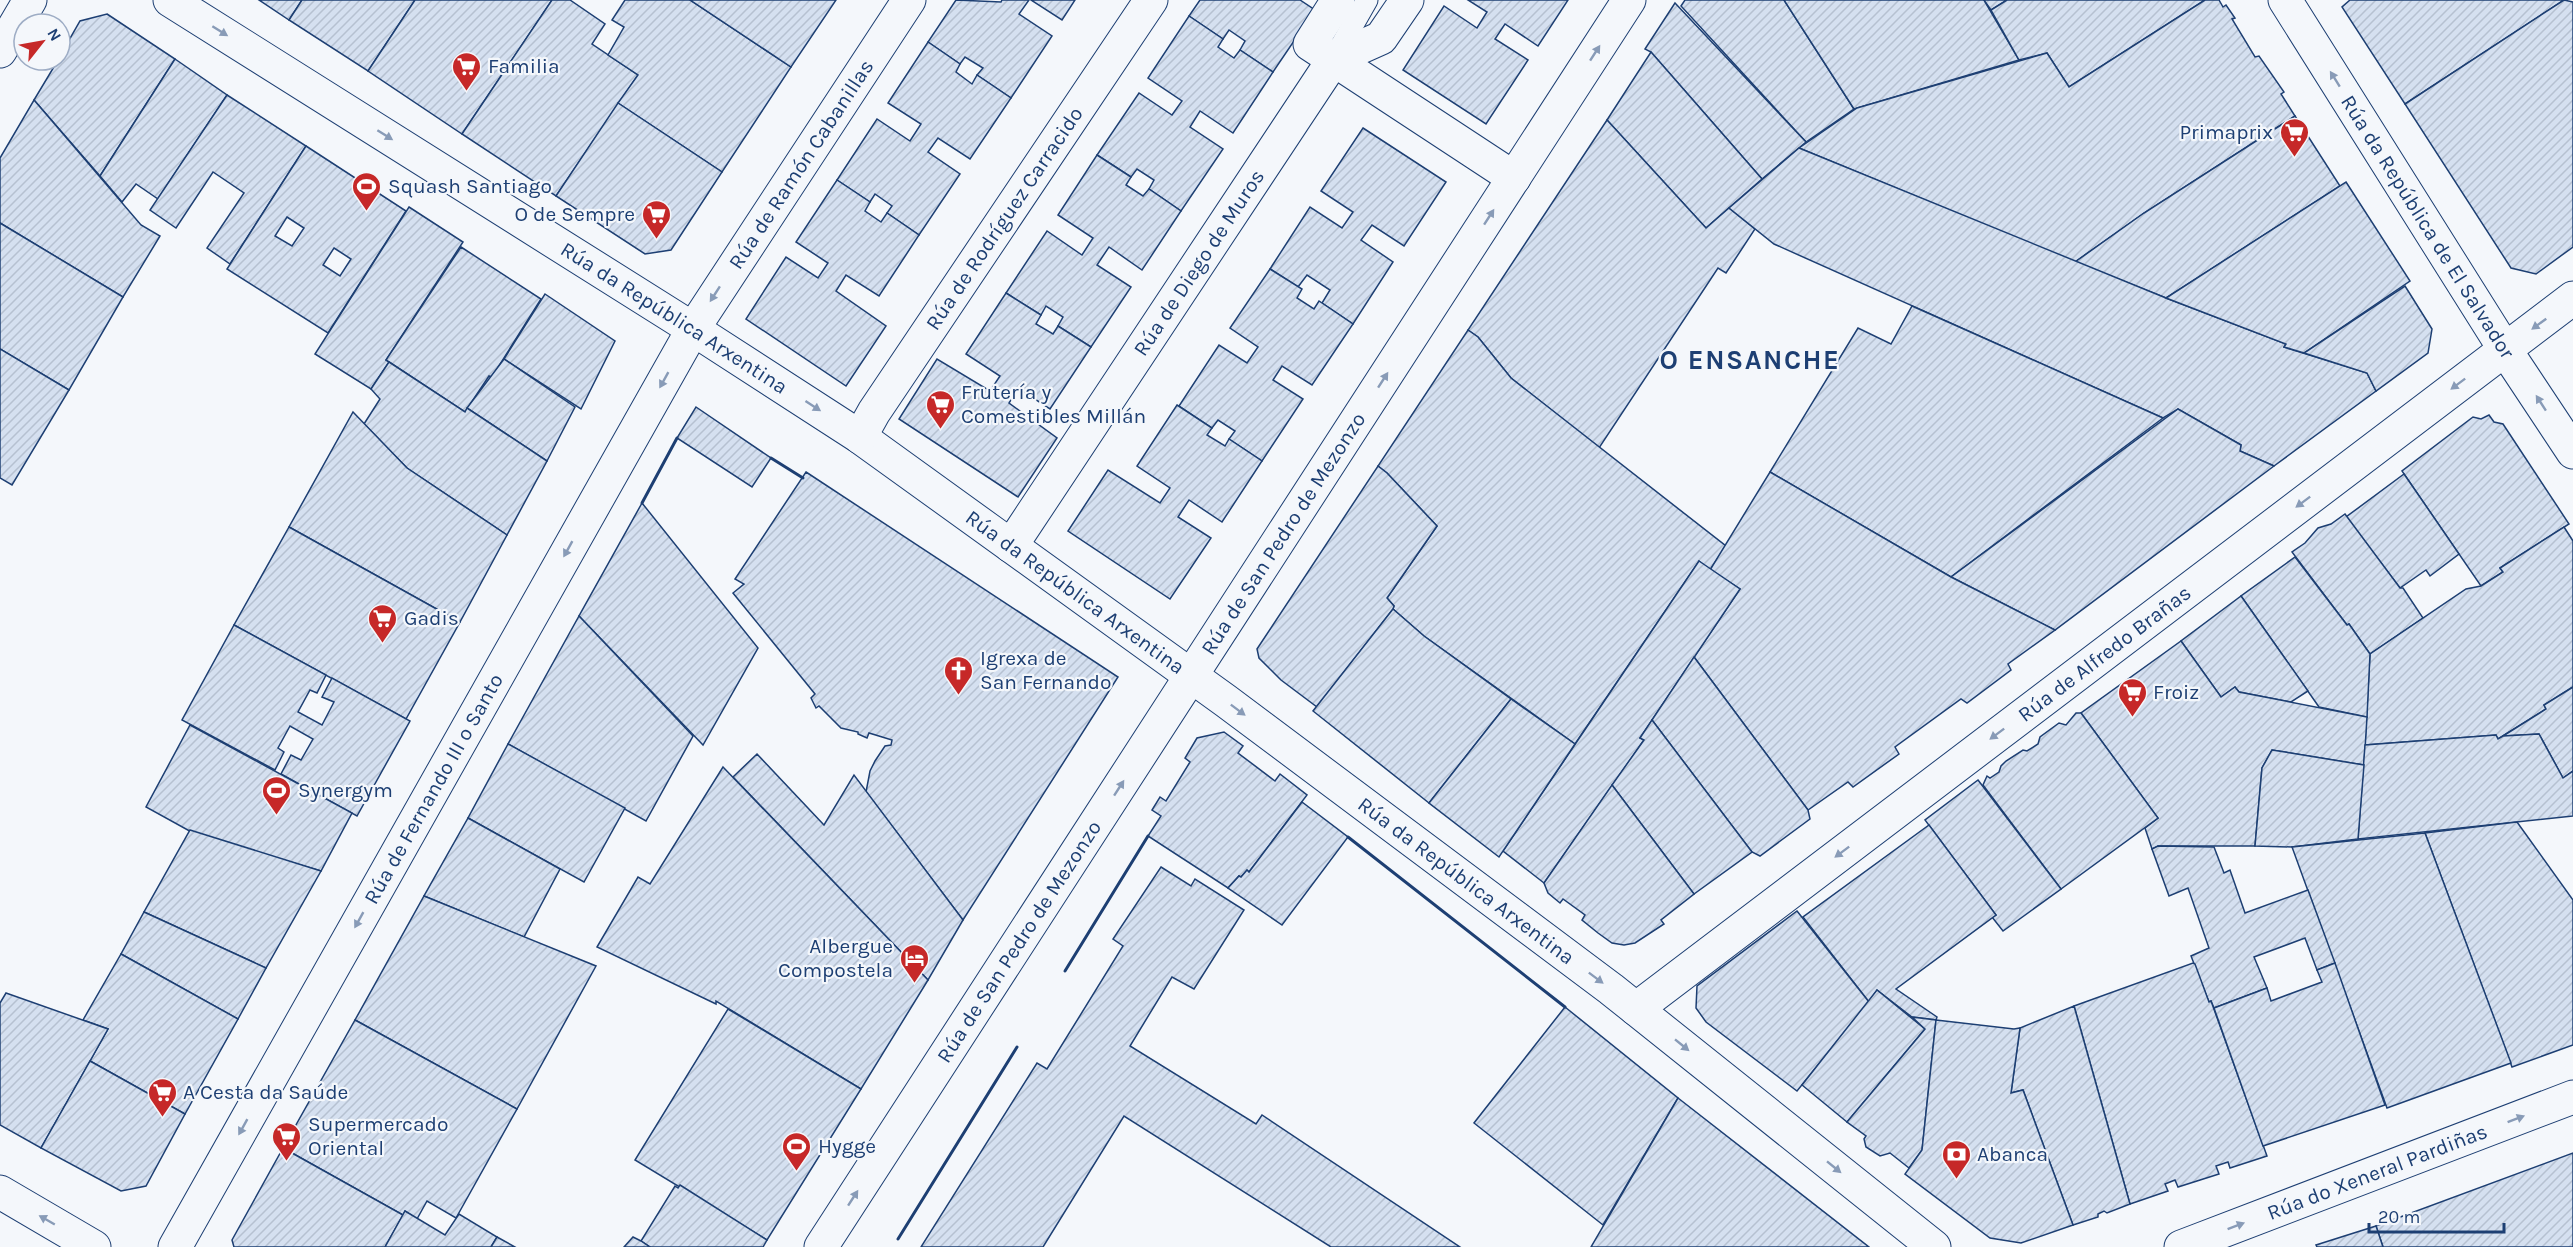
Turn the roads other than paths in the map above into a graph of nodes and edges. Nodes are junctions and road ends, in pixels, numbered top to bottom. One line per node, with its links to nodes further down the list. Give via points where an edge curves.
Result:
1 (30, 0): 10 (street)
2 (170, 0): 14 (street, Rúa da República Arxentina, one-way to 14)
3 (909, 0): 14 (street, Rúa de Ramón Cabanillas, one-way to 14)
4 (1150, 0): 16 (street, Rúa de Rodríguez Carracido)
5 (1338, 0): 11 (street, via 1310,44)
6 (1367, 0): 11 (lane)
7 (1407, 0): 11 (street, via 1381,38)
8 (1629, 0): 12 (street, Rúa de San Pedro de Mezonzo, one-way to 8)
9 (2286, 0): 15 (street, Rúa da República de El Salvador, one-way to 9)
10 (0, 51)
11 (1334, 59): 12 (street); 18 (street, Rúa de Diego de Muros)
12 (1514, 178): 19 (street, Rúa de San Pedro de Mezonzo, one-way to 12)
13 (2573, 298): 15 (street, Rúa de Alfredo Brañas, one-way to 15)
14 (693, 328): 16 (street, Rúa da República Arxentina, one-way to 16); 24 (street, Rúa de Fernando III o Santo, one-way to 24)
15 (2504, 348): 17 (street, Rúa da República de El Salvador, one-way to 15); 20 (street, Rúa de Alfredo Brañas, one-way to 20)
16 (860, 437): 18 (street, Rúa da República Arxentina)
17 (2573, 452)
18 (1011, 546): 19 (street, Rúa da República Arxentina)
19 (1191, 676): 20 (street, Rúa da República Arxentina, one-way to 20); 25 (street, Rúa de San Pedro de Mezonzo, one-way to 19)
20 (1636, 1009): 26 (street, Rúa da República Arxentina, one-way to 26)
21 (2573, 1097): 27 (street, Rúa do Xeneral Pardiñas, one-way to 21)
22 (0, 1192): 23 (street, one-way to 22)
23 (94, 1247)
24 (175, 1247)
25 (821, 1247)
26 (1934, 1247)
27 (2181, 1247)

